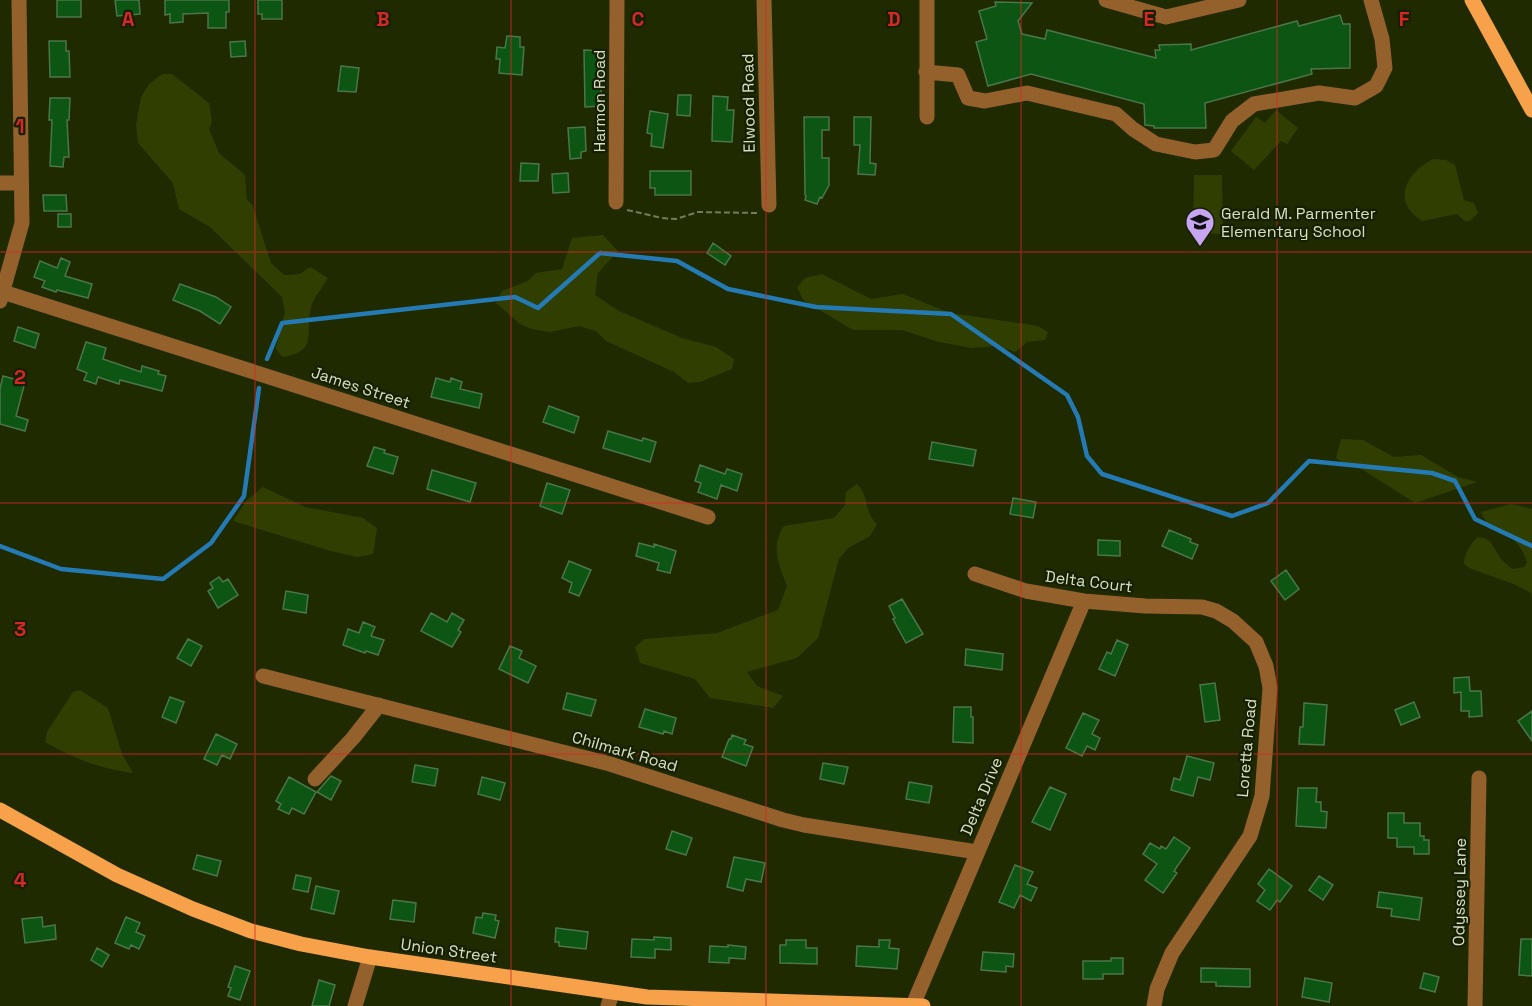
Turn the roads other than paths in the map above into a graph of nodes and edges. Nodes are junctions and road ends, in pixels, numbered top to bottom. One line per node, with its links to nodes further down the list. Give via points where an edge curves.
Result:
1 (19, 0): 13 (street)
2 (617, 0): 14 (street, Harmon Road)
3 (764, 0): 15 (street, Elwood Road)
4 (927, 0): 9 (street)
5 (1106, 0): 6 (street, via 1166,17)
6 (1239, 0)
7 (1371, 0): 9 (street, via 1382,39 1384,68 1376,86 1355,98 1319,93 1254,104 1232,121 1214,150 1195,152 1156,144 1116,114 1028,93 985,101 968,98 958,75)
8 (1472, 0): 10 (main road)
9 (926, 72): 11 (street)
10 (1532, 110)
11 (927, 117)
12 (0, 183): 13 (street)
13 (21, 183): 16 (street, via 22,223)
14 (616, 202)
15 (769, 205)
16 (2, 297): 17 (street, James Street)
17 (708, 516)
18 (975, 574): 19 (street, Delta Court, via 1026,591)
19 (1084, 601): 20 (street, Delta Court); 26 (street, Delta Drive)
20 (1202, 607): 31 (street, Loretta Road, via 1216,610 1233,621 1256,642 1266,666 1270,688 1262,796 1250,836 1172,952)
21 (263, 676): 22 (street, Chilmark Road)
22 (379, 705): 24 (street); 26 (street, Chilmark Road, via 610,764 783,820)
23 (1479, 778): 32 (street, Odyssey Lane)
24 (315, 779)
25 (0, 810): 27 (main road, Union Street, via 117,875 228,923 301,944)
26 (977, 852): 30 (street, Delta Drive)
27 (370, 957): 28 (main road, Union Street); 29 (street)
28 (610, 1000): 30 (main road, Union Street, via 647,997)
29 (355, 1006)
30 (918, 1006)
31 (1154, 1006)
32 (1475, 1006)

